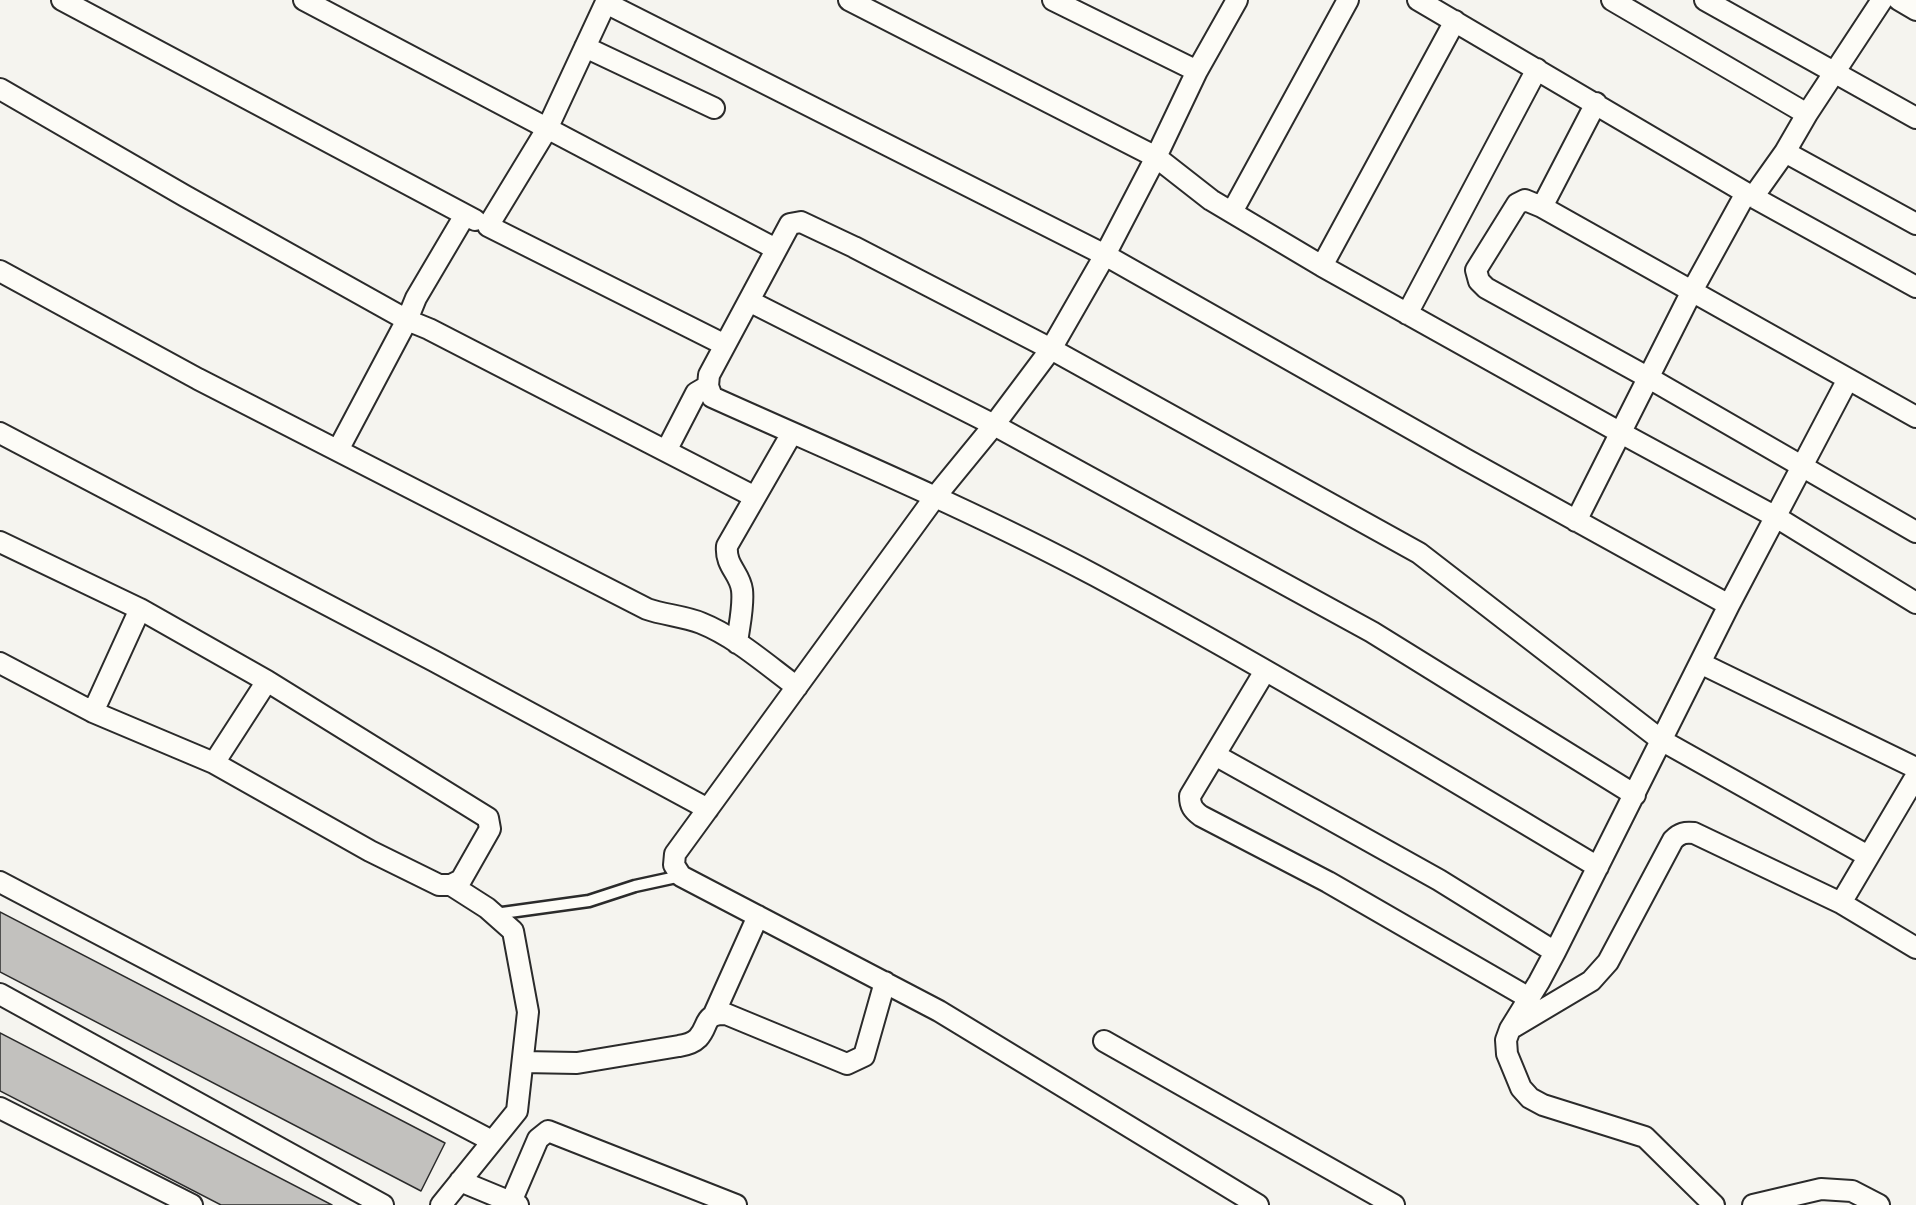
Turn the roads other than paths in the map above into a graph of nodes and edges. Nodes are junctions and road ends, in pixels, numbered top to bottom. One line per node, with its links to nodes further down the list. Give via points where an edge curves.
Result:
1 (62, 0): 31 (street)
2 (304, 0): 25 (street)
3 (849, 0): 27 (street)
4 (1053, 0): 13 (street)
5 (1237, 0): 18 (street)
6 (1348, 0): 30 (street)
7 (1418, 0): 15 (street)
8 (1612, 0): 23 (street)
9 (1705, 0): 19 (street)
10 (1882, 0): 19 (street)
11 (1899, 0): 14 (street)
12 (606, 1): 16 (street); 35 (street)
13 (1088, 8): 18 (street)
14 (1916, 10)
15 (1455, 21): 17 (street); 36 (street)
16 (585, 47): 22 (street); 25 (street)
17 (1537, 69): 21 (street); 41 (street)
18 (1197, 71): 27 (street)
19 (1833, 73): 23 (street); 24 (street)
20 (0, 88): 42 (street)
21 (1596, 103): 28 (street); 29 (street)
22 (714, 108)
23 (1807, 114): 26 (street)
24 (1916, 118)
25 (547, 129): 33 (street); 34 (street)
26 (1785, 152): 28 (street); 32 (street)
27 (1156, 157): 30 (street); 35 (street)
28 (1749, 195): 38 (street); 39 (street)
29 (1542, 207): 39 (street); 45 (street, via 1525,200 1517,204 1476,270 1479,281)
30 (1232, 212): 36 (street)
31 (465, 215): 33 (street); 42 (street)
32 (1916, 224)
33 (488, 226): 43 (street)
34 (776, 249): 40 (street); 44 (street, via 790,224 801,222)
35 (1105, 255): 44 (street); 59 (street)
36 (1322, 266): 41 (street)
37 (0, 271): 53 (street)
38 (1916, 287)
39 (1692, 291): 45 (street); 46 (street)
40 (749, 301): 43 (street); 49 (street)
41 (1407, 314): 52 (street)
42 (406, 320): 53 (street); 54 (street)
43 (725, 345): 47 (street, via 709,375)
44 (1051, 349): 49 (street); 72 (street, via 1419,553)
45 (1649, 378): 52 (street); 55 (street)
46 (1848, 379): 48 (street); 55 (street)
47 (708, 386): 51 (street, via 712,397); 54 (street, via 696,393)
48 (1916, 417)
49 (994, 425): 57 (street); 77 (street, via 1372,632)
50 (0, 433): 78 (street)
51 (792, 433): 56 (street); 57 (street)
52 (1621, 433): 58 (street); 59 (street)
53 (338, 450): 65 (street, via 647,609 699,622)
54 (666, 451): 56 (street)
55 (1801, 468): 58 (street); 60 (street)
56 (755, 497): 65 (street, via 727,546 729,564 742,590)
57 (935, 497): 68 (street, via 1095,575); 70 (street)
58 (1776, 518): 62 (street); 63 (street)
59 (1576, 521): 63 (street)
60 (1916, 532)
61 (0, 542): 64 (street)
62 (1916, 603)
63 (1729, 605): 67 (street)
64 (140, 609): 69 (street); 71 (street)
65 (737, 643): 70 (street)
66 (0, 663): 71 (street)
67 (1700, 663): 72 (street); 75 (street)
68 (1265, 670): 73 (street); 80 (street)
69 (267, 681): 74 (street); 83 (street, via 488,818 490,829 461,880)
70 (797, 687): 78 (street)
71 (93, 712): 74 (street)
72 (1661, 740): 77 (street); 79 (street)
73 (1215, 755): 88 (street, via 1439,880); 91 (street, via 1190,796 1190,804 1201,816 1328,882)
74 (214, 764): 83 (street, via 370,851 439,885)
75 (1916, 768)
76 (1916, 777): 79 (street)
77 (1635, 795): 80 (street)
78 (708, 810): 81 (street, via 675,854 674,865)
79 (1869, 856): 84 (street)
80 (1598, 867): 88 (street)
81 (681, 876): 85 (lane, via 589,901); 86 (street)
82 (0, 882): 97 (street)
83 (451, 885): 85 (street)
84 (1841, 903): 87 (street); 93 (street, via 1694,833 1679,834 1608,962 1592,981)
85 (495, 914): 95 (street, via 513,931 528,1012)
86 (759, 916): 89 (street); 92 (street)
87 (1916, 948)
88 (1555, 952): 91 (street)
89 (885, 982): 92 (street, via 864,1056 847,1064 726,1014); 104 (street)
90 (0, 994): 101 (street)
91 (1529, 998): 93 (street)
92 (714, 1014): 95 (street, via 691,1043 577,1063)
93 (1510, 1029): 106 (street, via 1506,1040 1508,1054 1521,1088 1530,1098 1645,1137)
94 (1104, 1041): 105 (street)
95 (523, 1062): 97 (street, via 517,1111)
96 (0, 1108): 100 (street)
97 (492, 1142): 98 (street)
98 (460, 1181): 99 (street); 102 (street)
99 (514, 1203): 103 (street, via 538,1139 548,1131)
100 (192, 1205)
101 (383, 1205)
102 (441, 1205)
103 (736, 1205)
104 (1258, 1205)
105 (1394, 1205)
106 (1714, 1205)
107 (1753, 1205): 108 (street, via 1821,1189 1852,1191)
108 (1879, 1205)

